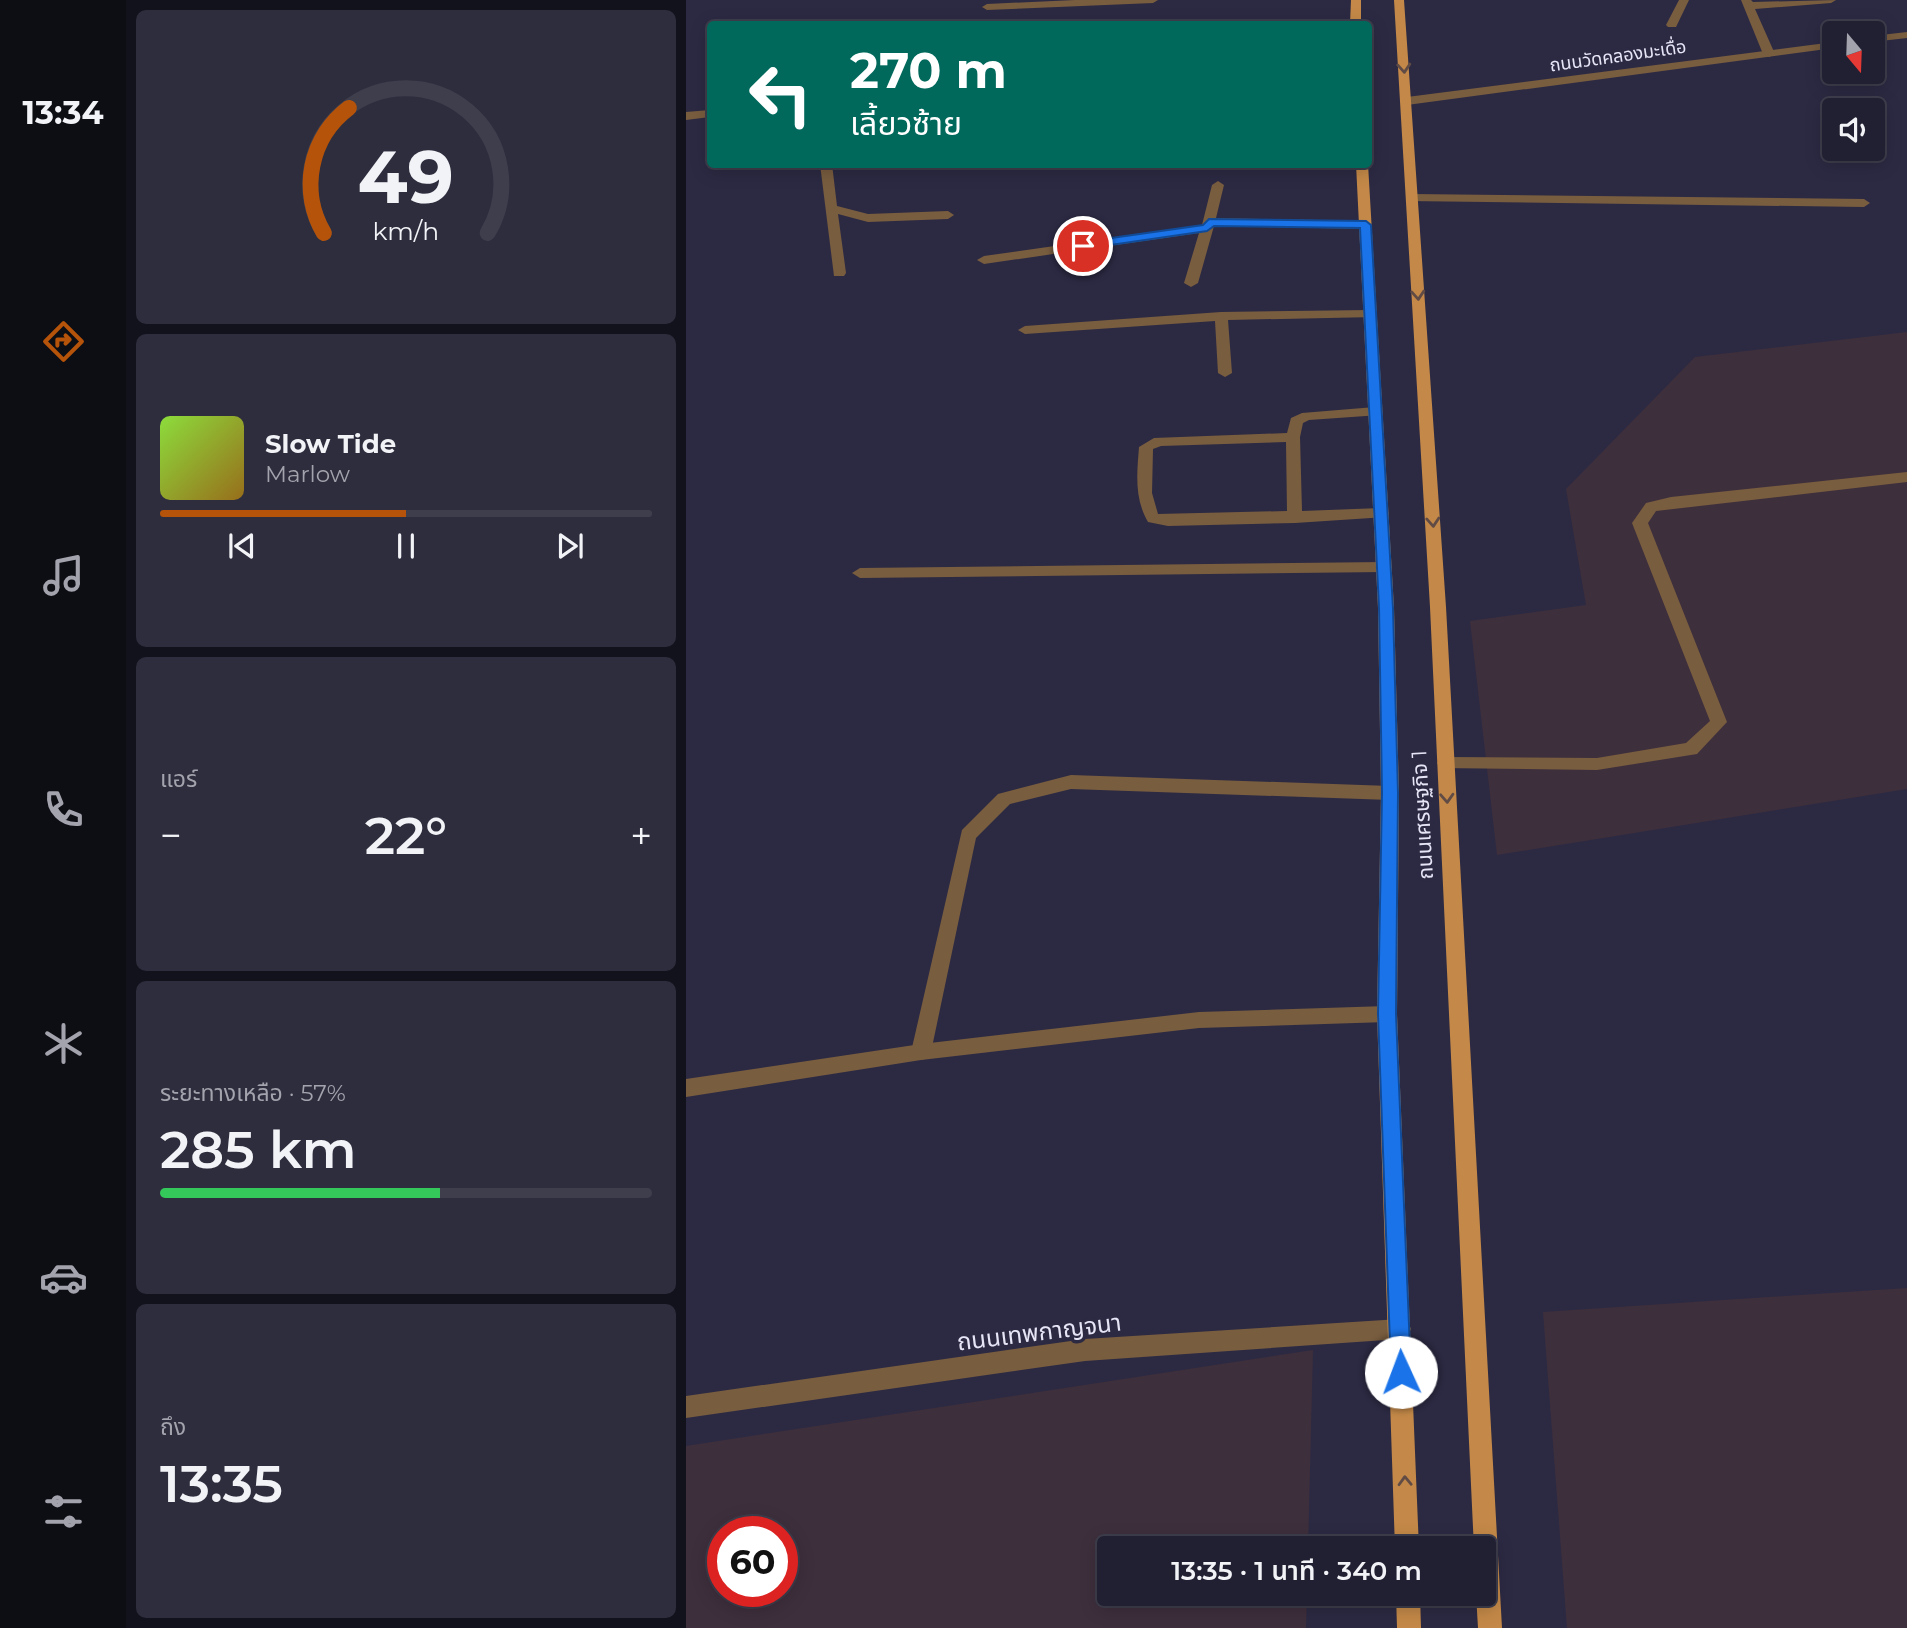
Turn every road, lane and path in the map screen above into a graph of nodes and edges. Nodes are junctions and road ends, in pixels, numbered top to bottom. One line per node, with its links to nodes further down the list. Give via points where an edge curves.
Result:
1 (1153, 0): 7 (street)
2 (1356, 0): 8 (main road)
3 (1399, 0): 14 (main road, ถนนเศรษฐกิจ 1, one-way to 14)
4 (1684, 0): 9 (street)
5 (1831, 0): 6 (street)
6 (1747, 3): 13 (street)
7 (987, 7)
8 (1356, 21)
9 (1672, 25)
10 (1907, 35): 11 (street)
11 (1885, 38)
12 (1822, 47): 13 (street, ถนนวัดคลองมะเดื่อ)
13 (1769, 54): 14 (street, ถนนวัดคลองมะเดื่อ)
14 (1406, 101): 20 (main road, ถนนเศรษฐกิจ 1)
15 (707, 114): 16 (street)
16 (686, 116)
17 (826, 168): 22 (street)
18 (1362, 168): 25 (main road, ถนนเศรษฐกิจ 1)
19 (1218, 185): 24 (street)
20 (1411, 198): 21 (street); 40 (main road, ถนนเศรษฐกิจ 1, one-way to 40)
21 (1864, 203)
22 (830, 208): 23 (street, via 868,218); 27 (street)
23 (948, 215)
24 (1208, 225): 25 (street); 26 (street); 28 (street)
25 (1366, 225): 29 (main road, ถนนเศรษฐกิจ 1)
26 (984, 260)
27 (839, 273)
28 (1191, 283)
29 (1370, 314): 30 (street); 33 (main road, ถนนเศรษฐกิจ 1)
30 (1222, 316): 31 (street); 32 (street)
31 (1025, 330)
32 (1225, 373)
33 (1375, 412): 34 (street, via 1307,416 1296,421); 36 (main road, ถนนเศรษฐกิจ 1)
34 (1293, 437): 37 (street); 37 (street, via 1159,441 1146,447 1145,483 1147,508 1153,518)
35 (1907, 477): 40 (street, via 1671,502 1651,508 1640,523 1719,722 1690,748 1597,764)
36 (1381, 513): 37 (street); 38 (main road, ถนนเศรษฐกิจ 1)
37 (1296, 518)
38 (1384, 567): 39 (street); 41 (main road, ถนนเศรษฐกิจ 1)
39 (860, 573)
40 (1446, 763): 50 (main road, ถนนเศรษฐกิจ 1, one-way to 50)
41 (1390, 793): 42 (main road, ถนนเศรษฐกิจ 1); 43 (street, via 1071,782 1004,799 968,835)
42 (1387, 1014): 43 (street, via 1199,1020); 45 (main road, ถนนเศรษฐกิจ 1)
43 (920, 1052): 44 (street)
44 (686, 1088)
45 (1400, 1329): 46 (street, ถนนเทพกาญจนา, via 1085,1350); 47 (main road, ถนนเศรษฐกิจ 1, one-way to 45)
46 (686, 1407)
47 (1407, 1536)
48 (1408, 1606): 49 (main road)
49 (1409, 1628)
50 (1490, 1628)

